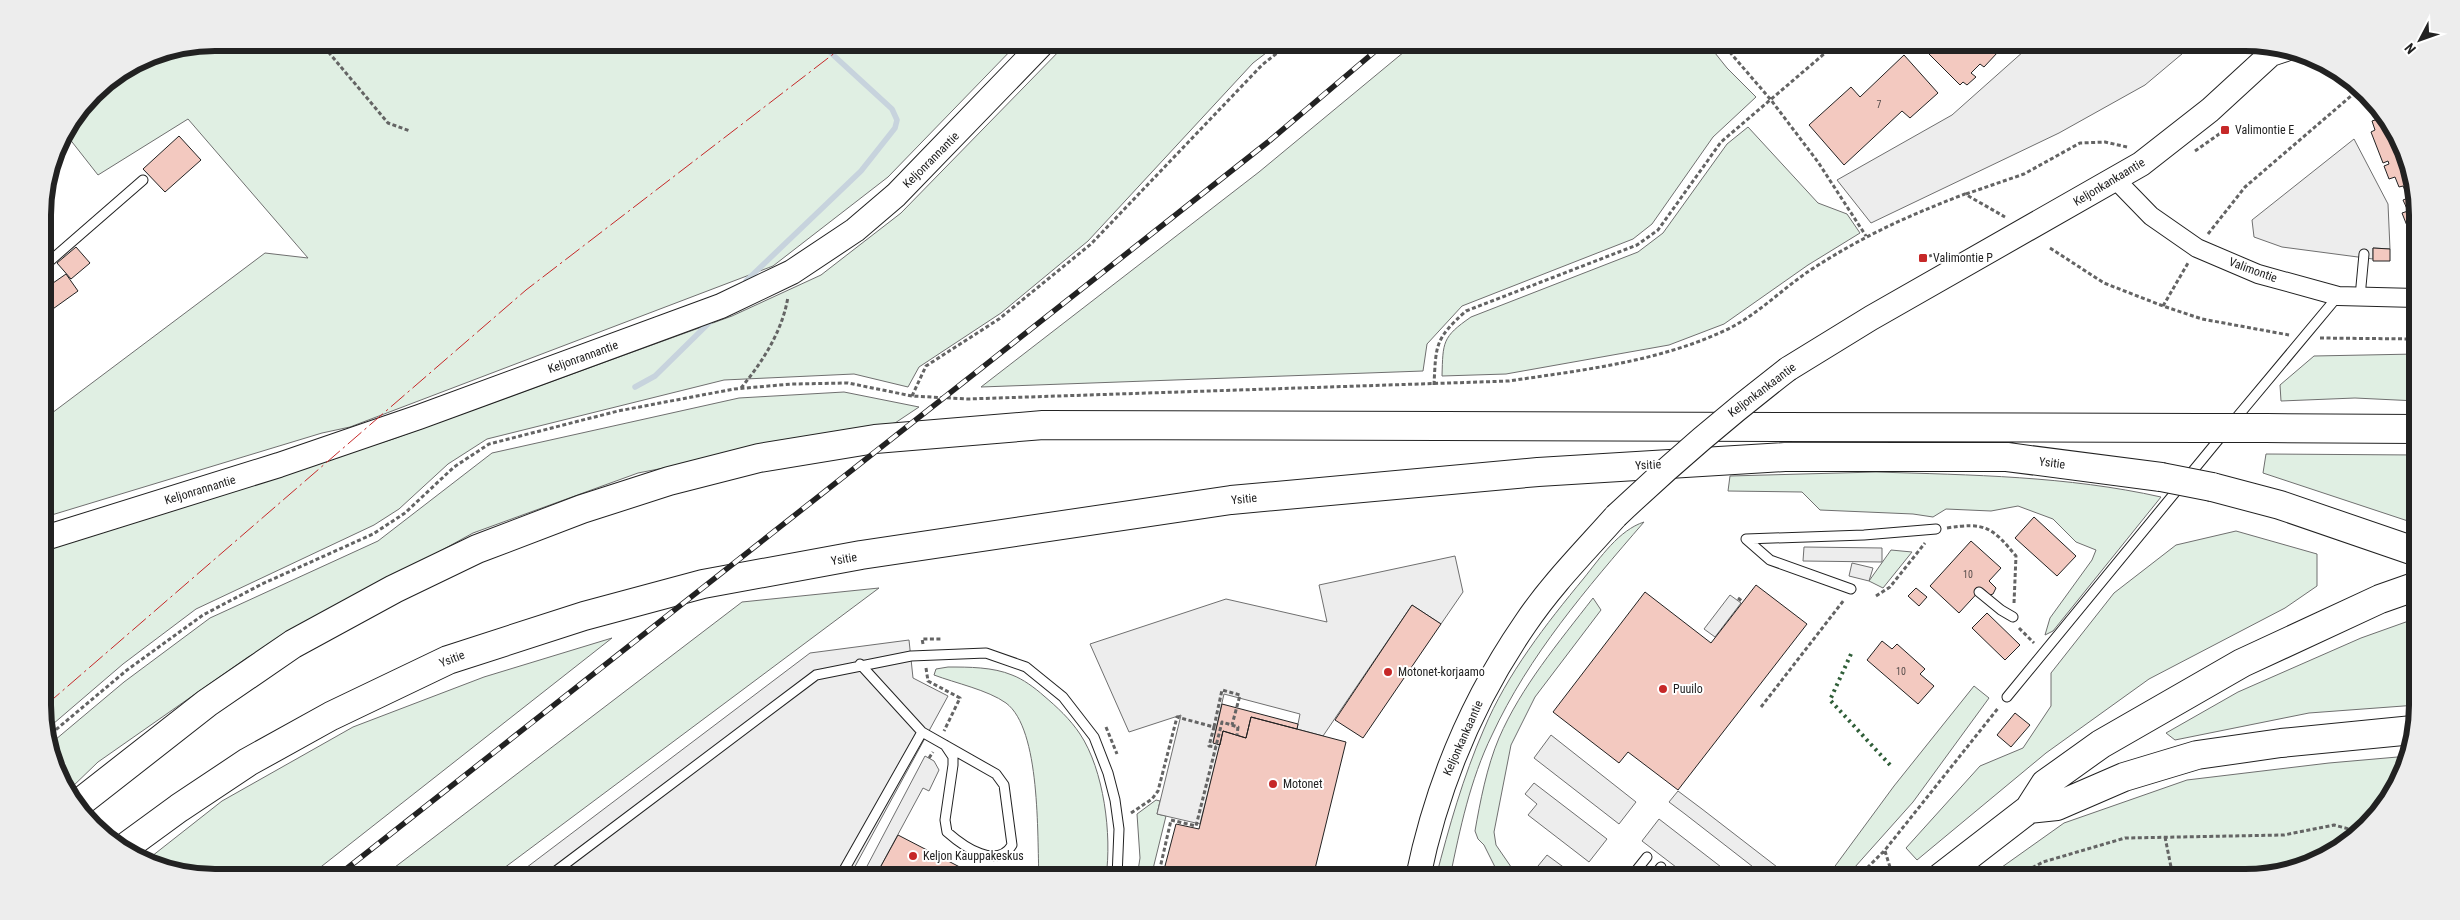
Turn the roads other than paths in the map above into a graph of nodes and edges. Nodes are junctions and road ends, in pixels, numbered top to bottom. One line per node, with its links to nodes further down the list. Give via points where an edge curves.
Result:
1 (1035, 52): 12 (main road, Keljonrannantie, via 896,195 855,230 792,272 721,306 420,417 278,466)
2 (2273, 54): 4 (main road, Keljonkankaantie, via 2210,110)
3 (143, 180): 6 (lane)
4 (2116, 180): 7 (street, Valimontie, via 2151,216 2197,248 2258,274); 27 (main road, Keljonkankaantie, bridge, via 1788,368 1686,451 1616,516 1526,622 1474,708 1436,803)
5 (2364, 254): 8 (lane)
6 (52, 259)
7 (2338, 296): 8 (street, Valimontie); 19 (lane)
8 (2360, 297): 9 (street, Valimontie)
9 (2409, 298)
10 (2409, 429): 23 (highway, bridge, via 1043,425 875,438 759,458 669,480 477,548 294,644 207,703)
11 (1936, 529): 14 (lane, via 1746,539 1770,560)
12 (51, 536)
13 (2409, 549): 25 (highway, Ysitie, bridge, via 2212,487 2007,457 1786,457 1538,472 1231,500 861,555 703,584 584,616 448,660 331,716 248,762)
14 (1851, 589)
15 (2409, 589): 24 (highway, via 2242,663 2101,744 2045,784)
16 (1979, 592): 17 (lane)
17 (2013, 617)
18 (860, 664): 21 (lane); 30 (lane, via 816,675); 32 (lane, via 924,655 986,653 1026,667 1063,697 1094,738 1108,773 1119,829)
19 (2007, 697)
20 (2407, 731): 24 (highway, via 2197,755 2124,776 2057,806)
21 (922, 732): 22 (lane); 31 (lane)
22 (946, 745): 22 (lane, via 986,767 1004,785 1012,845 1007,853 991,858 947,832 945,820 953,757)
23 (82, 801)
24 (2029, 809): 29 (highway)
25 (129, 844)
26 (1647, 857): 28 (lane)
27 (1420, 868)
28 (1638, 868)
29 (1952, 868)
30 (560, 869)
31 (845, 869)
32 (1117, 869)

